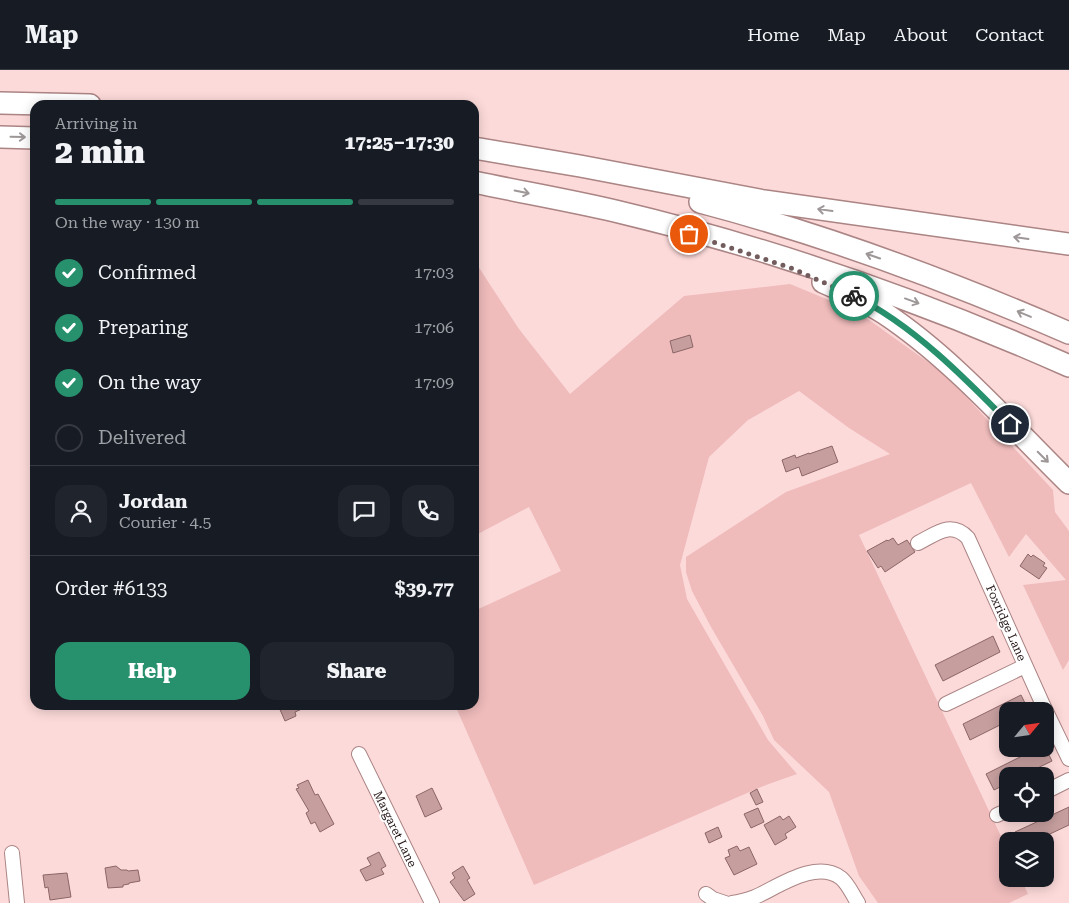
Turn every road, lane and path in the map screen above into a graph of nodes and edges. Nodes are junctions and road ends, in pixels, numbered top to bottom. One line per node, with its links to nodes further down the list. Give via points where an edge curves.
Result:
1 (0, 103): 2 (highway)
2 (30, 104)
3 (0, 137): 4 (highway, one-way to 4)
4 (30, 138)
5 (479, 149): 6 (highway)
6 (510, 155): 9 (highway, one-way to 6, via 764,201); 10 (highway, one-way to 6, via 935,278 804,233 706,203)
7 (479, 183): 8 (highway, one-way to 8)
8 (615, 211): 11 (highway, one-way to 11, via 857,281); 12 (highway, one-way to 12, via 791,268 884,313 954,370)
9 (1069, 244)
10 (1069, 333)
11 (1069, 366)
12 (1069, 483)
13 (918, 544): 14 (street, Foxridge Lane, via 951,529 968,538)
14 (1025, 666): 15 (street); 17 (street, Foxridge Lane)
15 (946, 704)
16 (359, 754): 23 (street, Margaret Lane)
17 (1069, 759)
18 (1069, 780): 19 (street)
19 (1054, 788)
20 (12, 853): 22 (street)
21 (709, 898): 24 (street)
22 (17, 903)
23 (432, 903)
24 (725, 903)
25 (732, 903): 26 (street, via 756,897 796,877 814,872 830,872 838,876 848,885)
26 (858, 903)

